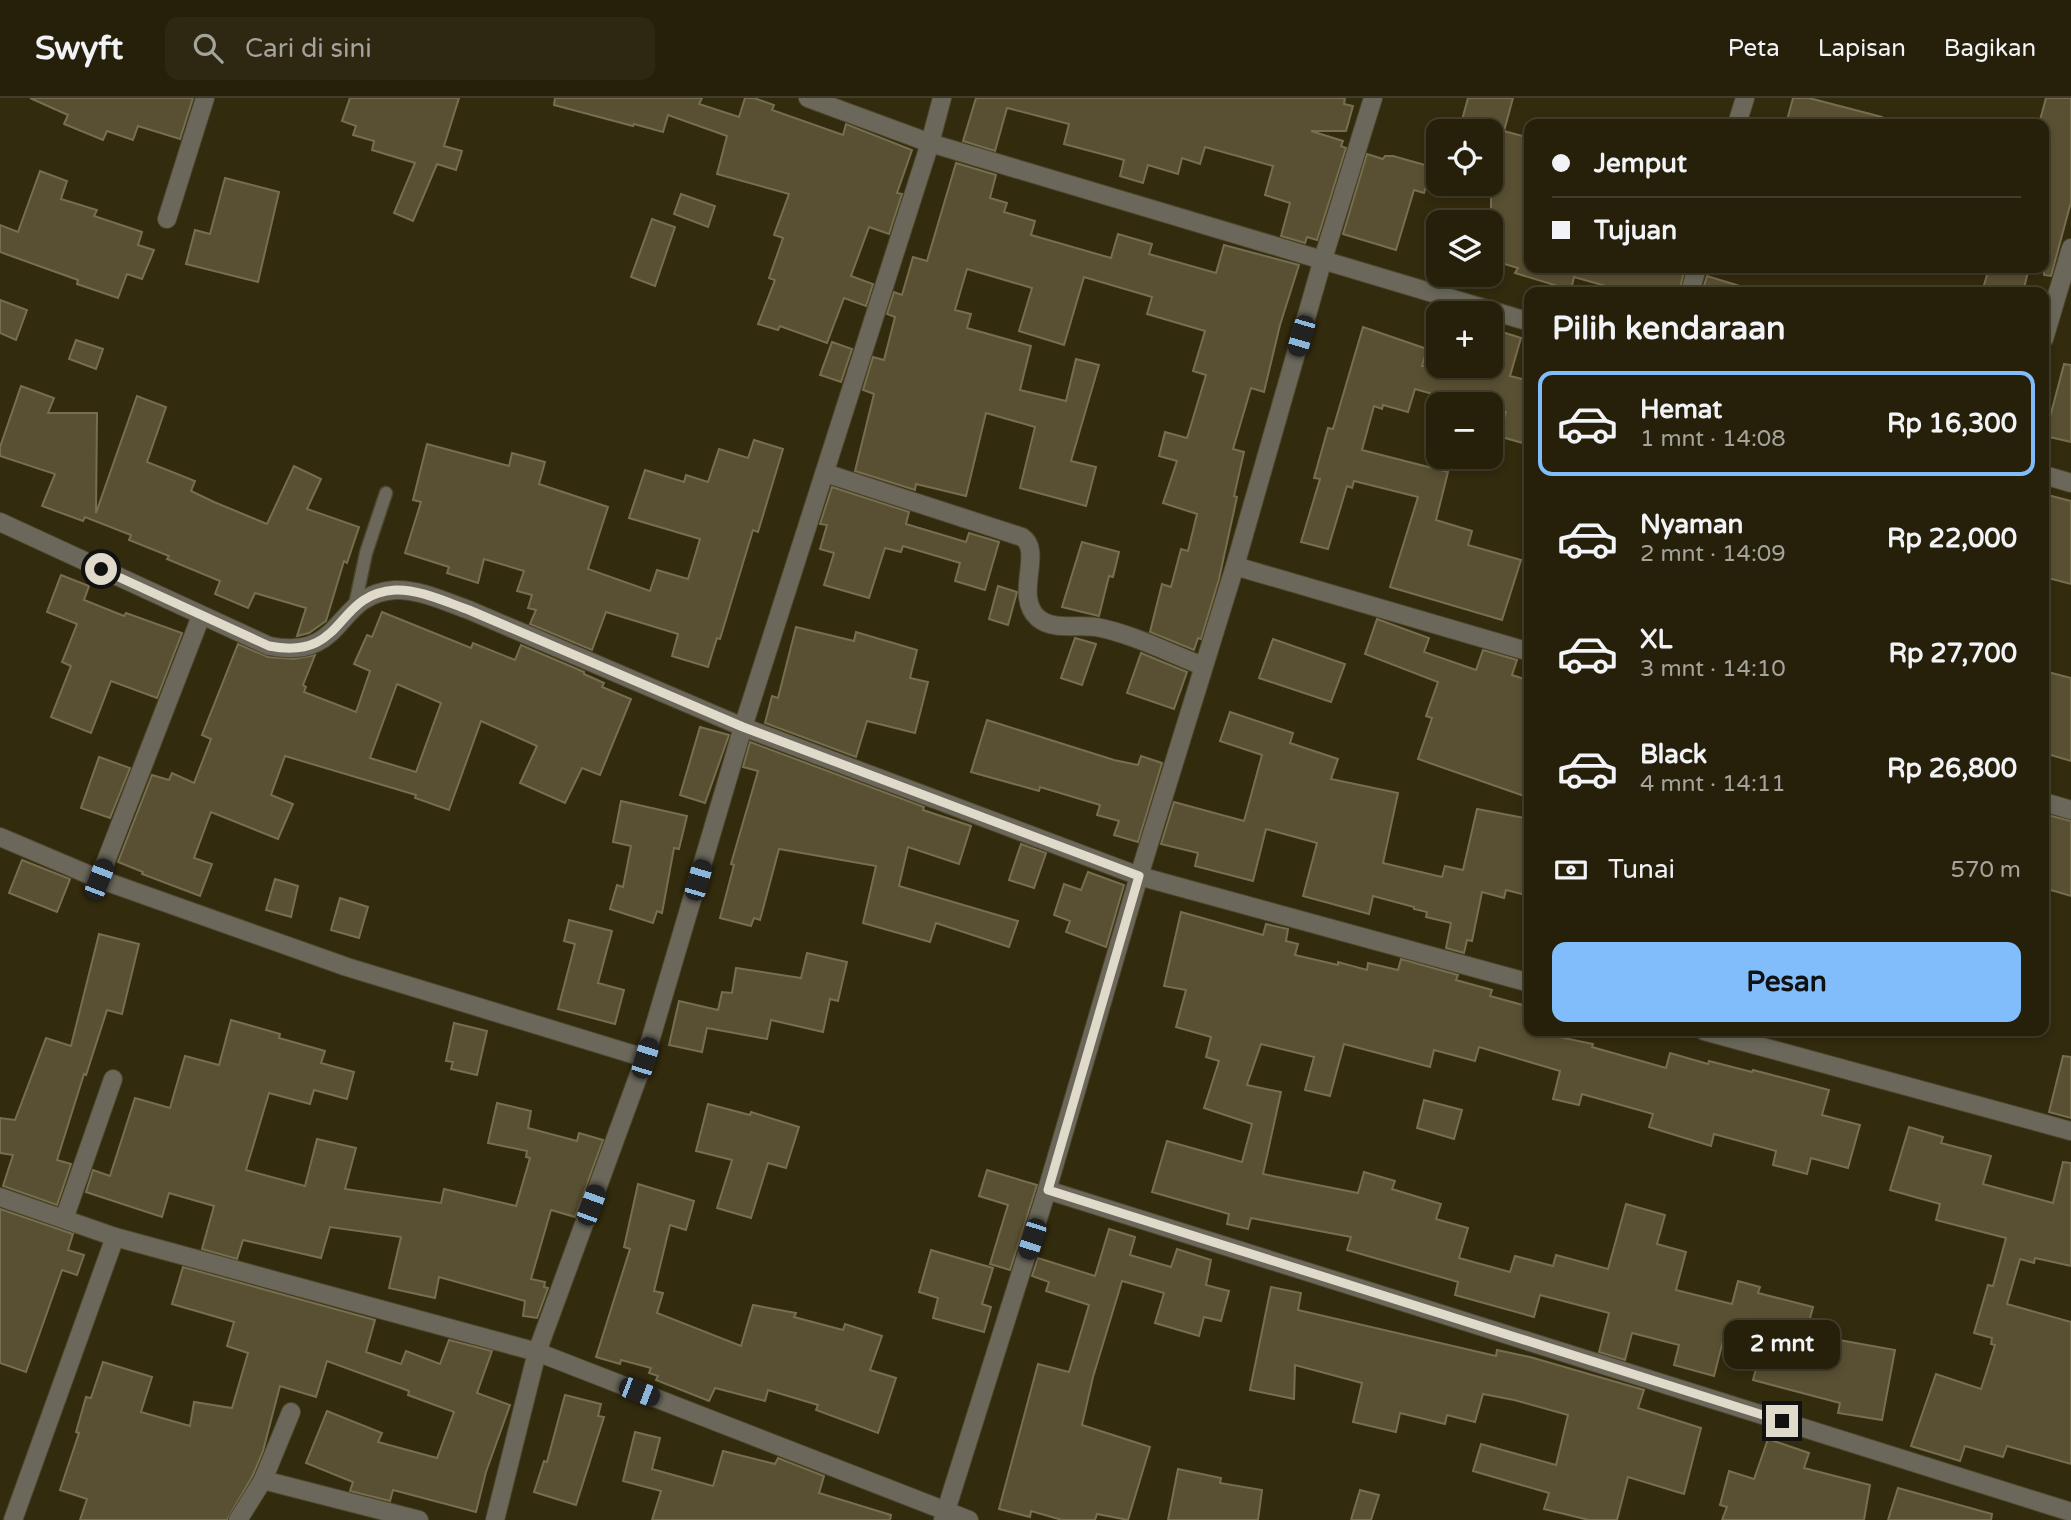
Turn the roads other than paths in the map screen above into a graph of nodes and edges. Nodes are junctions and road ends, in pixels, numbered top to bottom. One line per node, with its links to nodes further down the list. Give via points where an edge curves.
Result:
1 (205, 98): 8 (street)
2 (807, 98): 7 (street)
3 (942, 98): 7 (street)
4 (1373, 98): 10 (street)
5 (1745, 98): 6 (street)
6 (1739, 119)
7 (930, 142): 10 (street); 13 (street)
8 (167, 219)
9 (2071, 248): 12 (street)
10 (1323, 260): 11 (street); 18 (street)
11 (1524, 320)
12 (2049, 322)
13 (825, 473): 22 (street, via 1027,541 1032,552 1026,587 1038,619 1051,625 1111,630); 23 (street)
14 (2049, 477): 15 (street)
15 (2071, 484)
16 (386, 494): 19 (lane)
17 (0, 522): 20 (street)
18 (1235, 566): 21 (street); 22 (street)
19 (355, 605): 20 (street, via 330,634 310,648 291,650 269,646); 23 (street, via 375,594 397,590 429,596)
20 (201, 616): 28 (street)
21 (1524, 650)
22 (1203, 666): 27 (street)
23 (743, 727): 27 (street); 31 (street)
24 (2049, 803): 25 (street)
25 (2071, 810)
26 (0, 837): 28 (street)
27 (1139, 876): 29 (street); 34 (street)
28 (99, 879): 31 (street, via 347,967)
29 (1524, 981)
30 (1722, 1036): 33 (street)
31 (645, 1058): 38 (street)
32 (113, 1079): 36 (street)
33 (2071, 1131)
34 (1048, 1190): 41 (street); 42 (street)
35 (0, 1197): 36 (street)
36 (64, 1219): 37 (street)
37 (115, 1237): 38 (street); 43 (street)
38 (537, 1352): 42 (street); 46 (street)
39 (291, 1412): 40 (street)
40 (263, 1480): 44 (street); 45 (street)
41 (2071, 1512)
42 (944, 1516): 47 (street)
43 (13, 1520)
44 (238, 1520)
45 (419, 1520)
46 (495, 1520)
47 (969, 1520)

